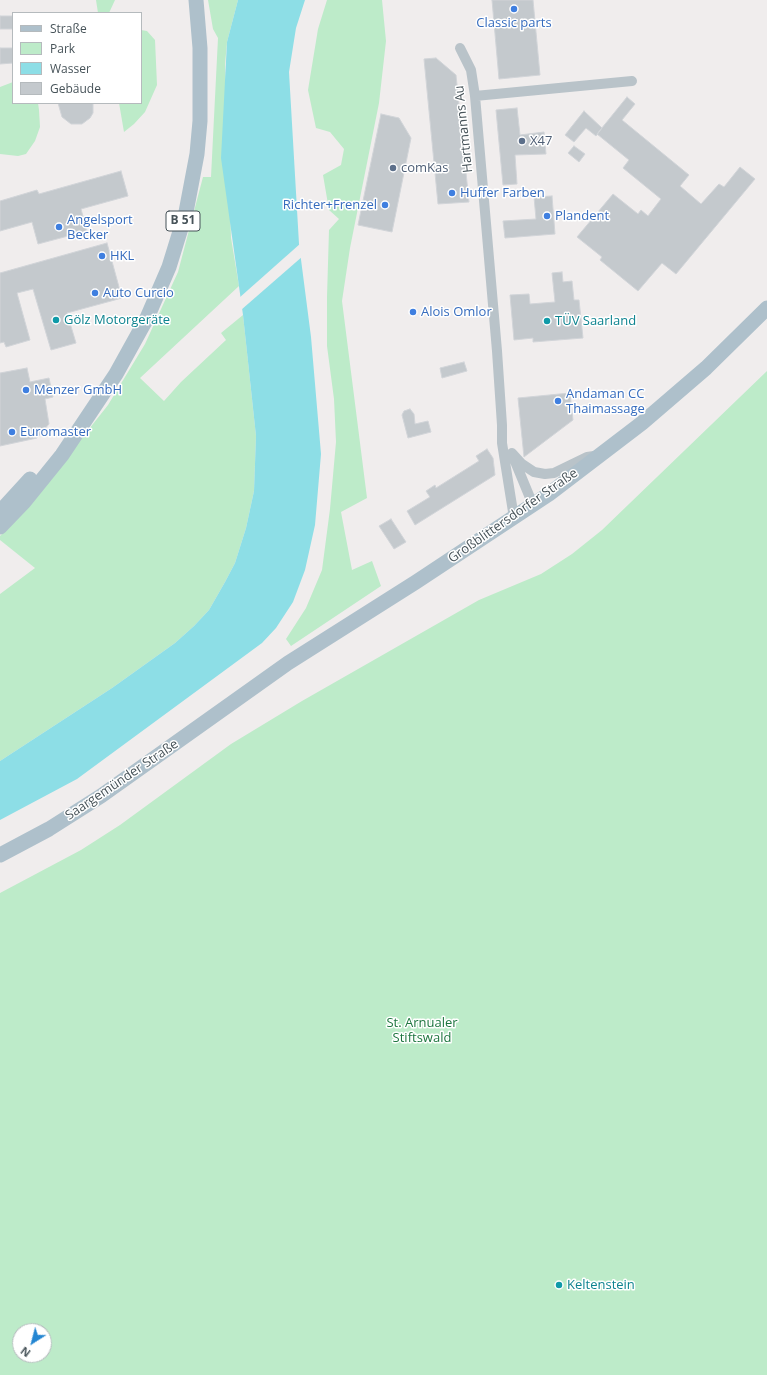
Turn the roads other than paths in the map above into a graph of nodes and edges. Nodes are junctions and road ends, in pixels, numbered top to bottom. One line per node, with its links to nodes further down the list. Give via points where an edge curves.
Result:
1 (196, 0): 6 (main road, B 51, via 200,48 200,121 197,154 186,212 169,268 147,318 116,374)
2 (460, 48): 4 (street, Hartmanns Au, via 471,70)
3 (632, 80): 4 (street)
4 (475, 96): 7 (street, Hartmanns Au)
5 (767, 308): 9 (main road, Großblittersdorfer Straße, via 700,373)
6 (85, 420): 11 (main road, B 51); 13 (main road, B 51, via 62,455)
7 (502, 425): 8 (street, Hartmanns Au); 12 (street, Hartmanns Au, via 503,455)
8 (512, 452): 9 (street, Hartmanns Au, via 522,464 534,472 545,474 554,473 587,457); 10 (street, Hartmanns Au)
9 (601, 454): 10 (main road, Großblittersdorfer Straße)
10 (533, 505): 12 (main road, Großblittersdorfer Straße)
11 (0, 512)
12 (514, 518): 14 (main road, Großblittersdorfer Straße, via 288,663)
13 (0, 527)
14 (239, 698): 15 (main road, Saargemünder Straße, via 100,796)
15 (0, 855)

